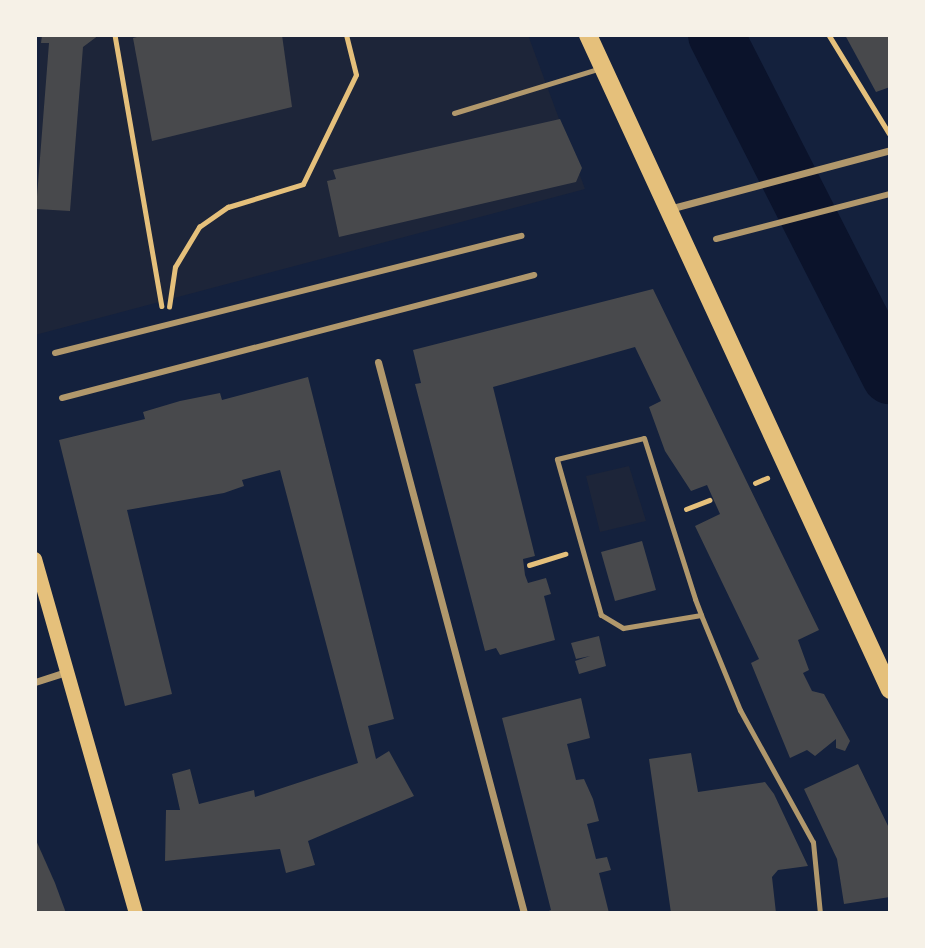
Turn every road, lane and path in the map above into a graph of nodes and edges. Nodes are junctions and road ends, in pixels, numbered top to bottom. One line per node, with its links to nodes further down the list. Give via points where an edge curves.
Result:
1 (115, 35): 14 (path)
2 (346, 35): 14 (path, via 356,75 303,184 228,207 198,227 175,267)
3 (588, 35): 5 (main road)
4 (829, 35): 7 (path)
5 (604, 67): 6 (lane); 10 (main road)
6 (454, 113)
7 (890, 134)
8 (890, 150): 10 (street)
9 (890, 194): 12 (street)
10 (669, 209): 24 (main road)
11 (522, 236): 14 (street)
12 (716, 239)
13 (534, 275): 17 (street)
14 (166, 328): 15 (street)
15 (55, 353)
16 (378, 362): 26 (street)
17 (62, 398)
18 (583, 550): 20 (path); 21 (lane, via 601,615 623,628); 21 (lane, via 558,459 644,438)
19 (35, 559): 22 (main road)
20 (528, 565)
21 (701, 615): 27 (lane, via 740,709 813,842)
22 (66, 672): 23 (street); 25 (main road)
23 (35, 682)
24 (890, 690)
25 (136, 913)
26 (524, 913)
27 (820, 913)

